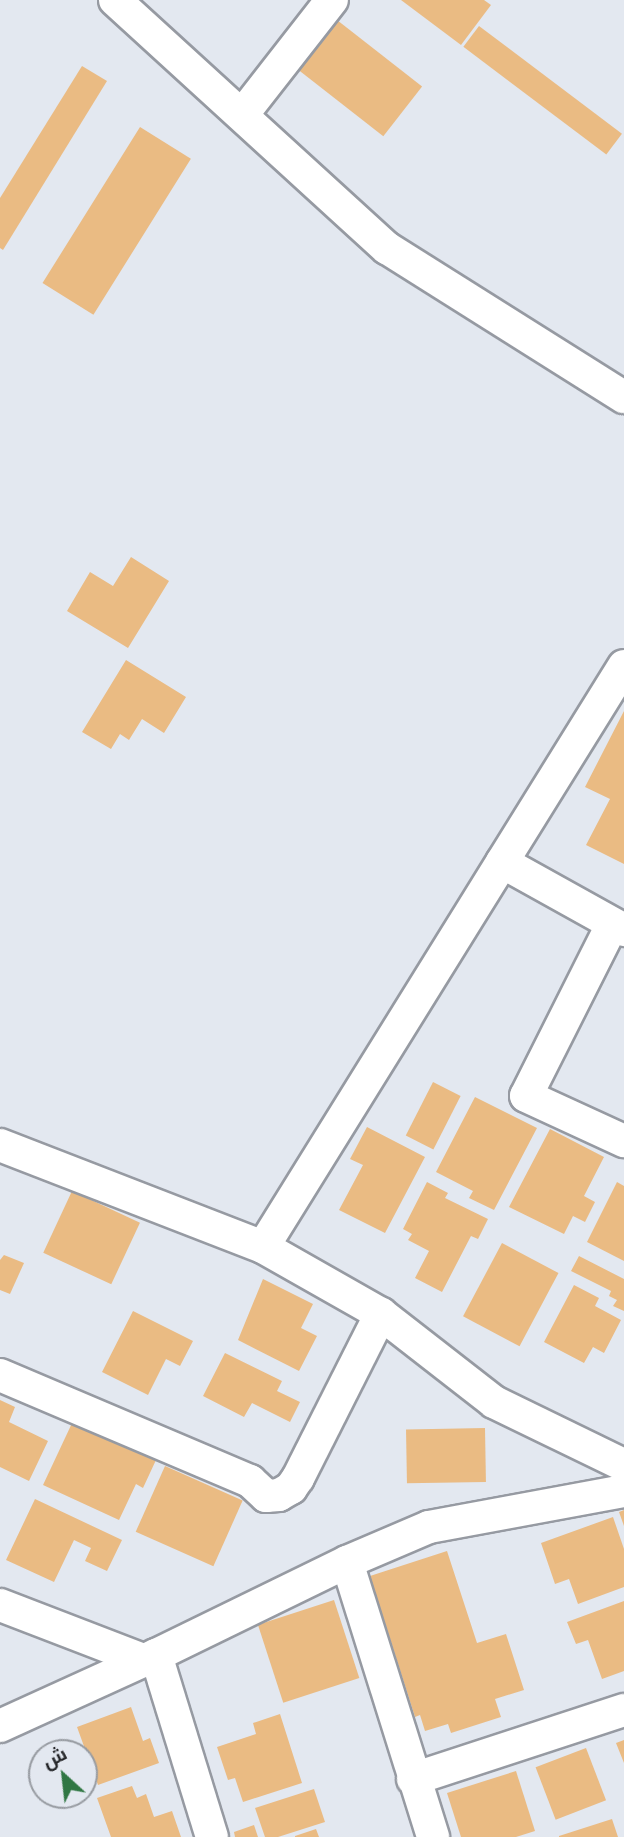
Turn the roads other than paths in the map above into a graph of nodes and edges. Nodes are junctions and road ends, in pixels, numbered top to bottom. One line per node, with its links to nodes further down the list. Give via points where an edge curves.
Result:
1 (115, 0): 3 (street)
2 (332, 0): 3 (street)
3 (242, 115): 4 (street, via 387,248)
4 (624, 397)
5 (623, 671): 6 (street)
6 (502, 862): 7 (street); 10 (street)
7 (618, 928): 8 (street, via 526,1096)
8 (624, 1141)
9 (0, 1146): 10 (street)
10 (263, 1247): 11 (street)
11 (381, 1314): 12 (street, via 299,1478 279,1495 265,1496 250,1482); 13 (street, via 494,1402)
12 (0, 1375)
13 (624, 1465)
14 (624, 1491): 15 (street, via 429,1527)
15 (346, 1562): 17 (street); 20 (street)
16 (0, 1605): 17 (street)
17 (149, 1657): 19 (street); 21 (street)
18 (624, 1710): 20 (street)
19 (0, 1726)
20 (413, 1779): 22 (street)
21 (212, 1837)
22 (433, 1837)

